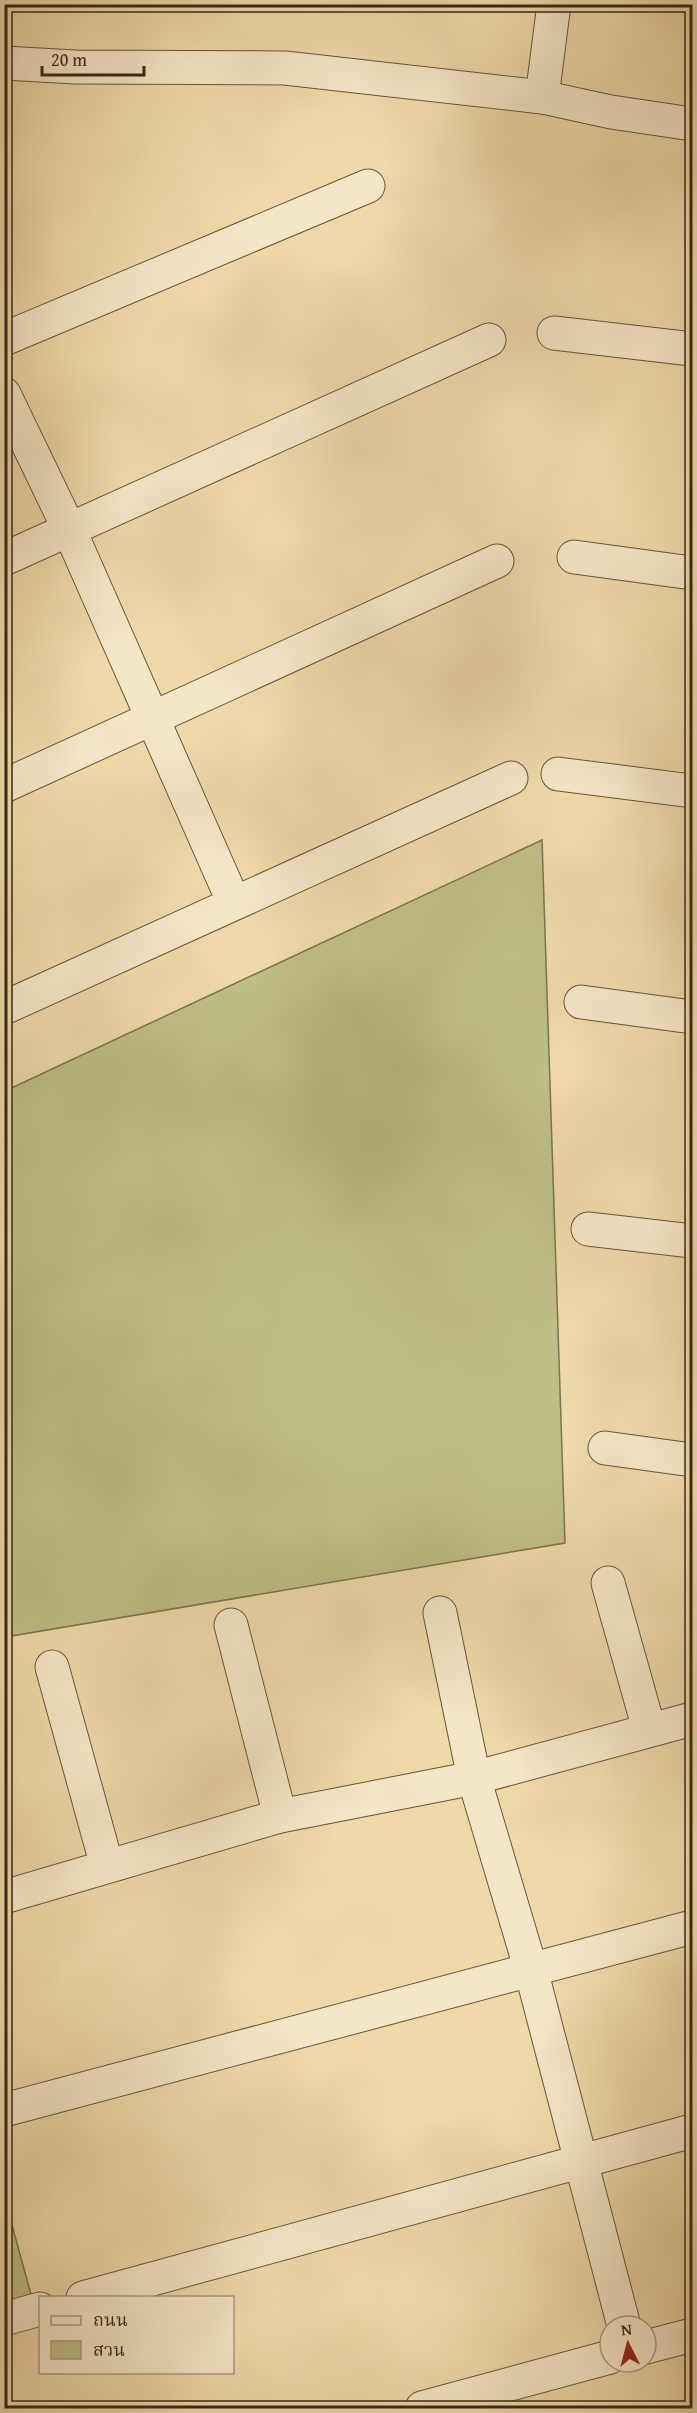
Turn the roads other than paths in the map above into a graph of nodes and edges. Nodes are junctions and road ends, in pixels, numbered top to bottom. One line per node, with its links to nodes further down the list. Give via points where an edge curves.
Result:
1 (554, 4): 3 (street)
2 (4, 63): 3 (street, via 285,68)
3 (542, 98): 4 (street)
4 (693, 124)
5 (368, 186): 7 (street)
6 (554, 333): 9 (street)
7 (4, 339)
8 (489, 340): 11 (street)
9 (693, 349)
10 (4, 394): 11 (street)
11 (69, 529): 13 (street); 16 (street)
12 (574, 557): 15 (street)
13 (4, 559)
14 (497, 561): 16 (street)
15 (693, 573)
16 (152, 720): 19 (street); 21 (street)
17 (558, 774): 20 (street)
18 (511, 778): 21 (street)
19 (4, 786)
20 (693, 791)
21 (234, 903): 23 (street)
22 (581, 1002): 24 (street)
23 (4, 1008)
24 (693, 1017)
25 (588, 1228): 26 (street)
26 (693, 1240)
27 (605, 1448): 28 (street)
28 (693, 1460)
29 (608, 1583): 34 (street)
30 (440, 1613): 35 (street)
31 (231, 1625): 36 (street)
32 (52, 1667): 37 (street)
33 (693, 1719): 34 (street)
34 (649, 1729): 35 (street)
35 (474, 1778): 36 (street); 40 (street)
36 (280, 1816): 37 (street)
37 (107, 1866): 38 (street)
38 (4, 1897)
39 (693, 1927): 40 (street)
40 (531, 1970): 41 (street); 43 (street)
41 (4, 2110)
42 (693, 2130): 43 (street)
43 (581, 2161): 44 (street); 46 (street)
44 (90, 2296)
45 (39, 2309): 47 (street)
46 (621, 2314)
47 (4, 2319)
48 (693, 2335): 49 (street)
49 (658, 2344)
50 (598, 2360): 51 (street)
51 (422, 2409)

